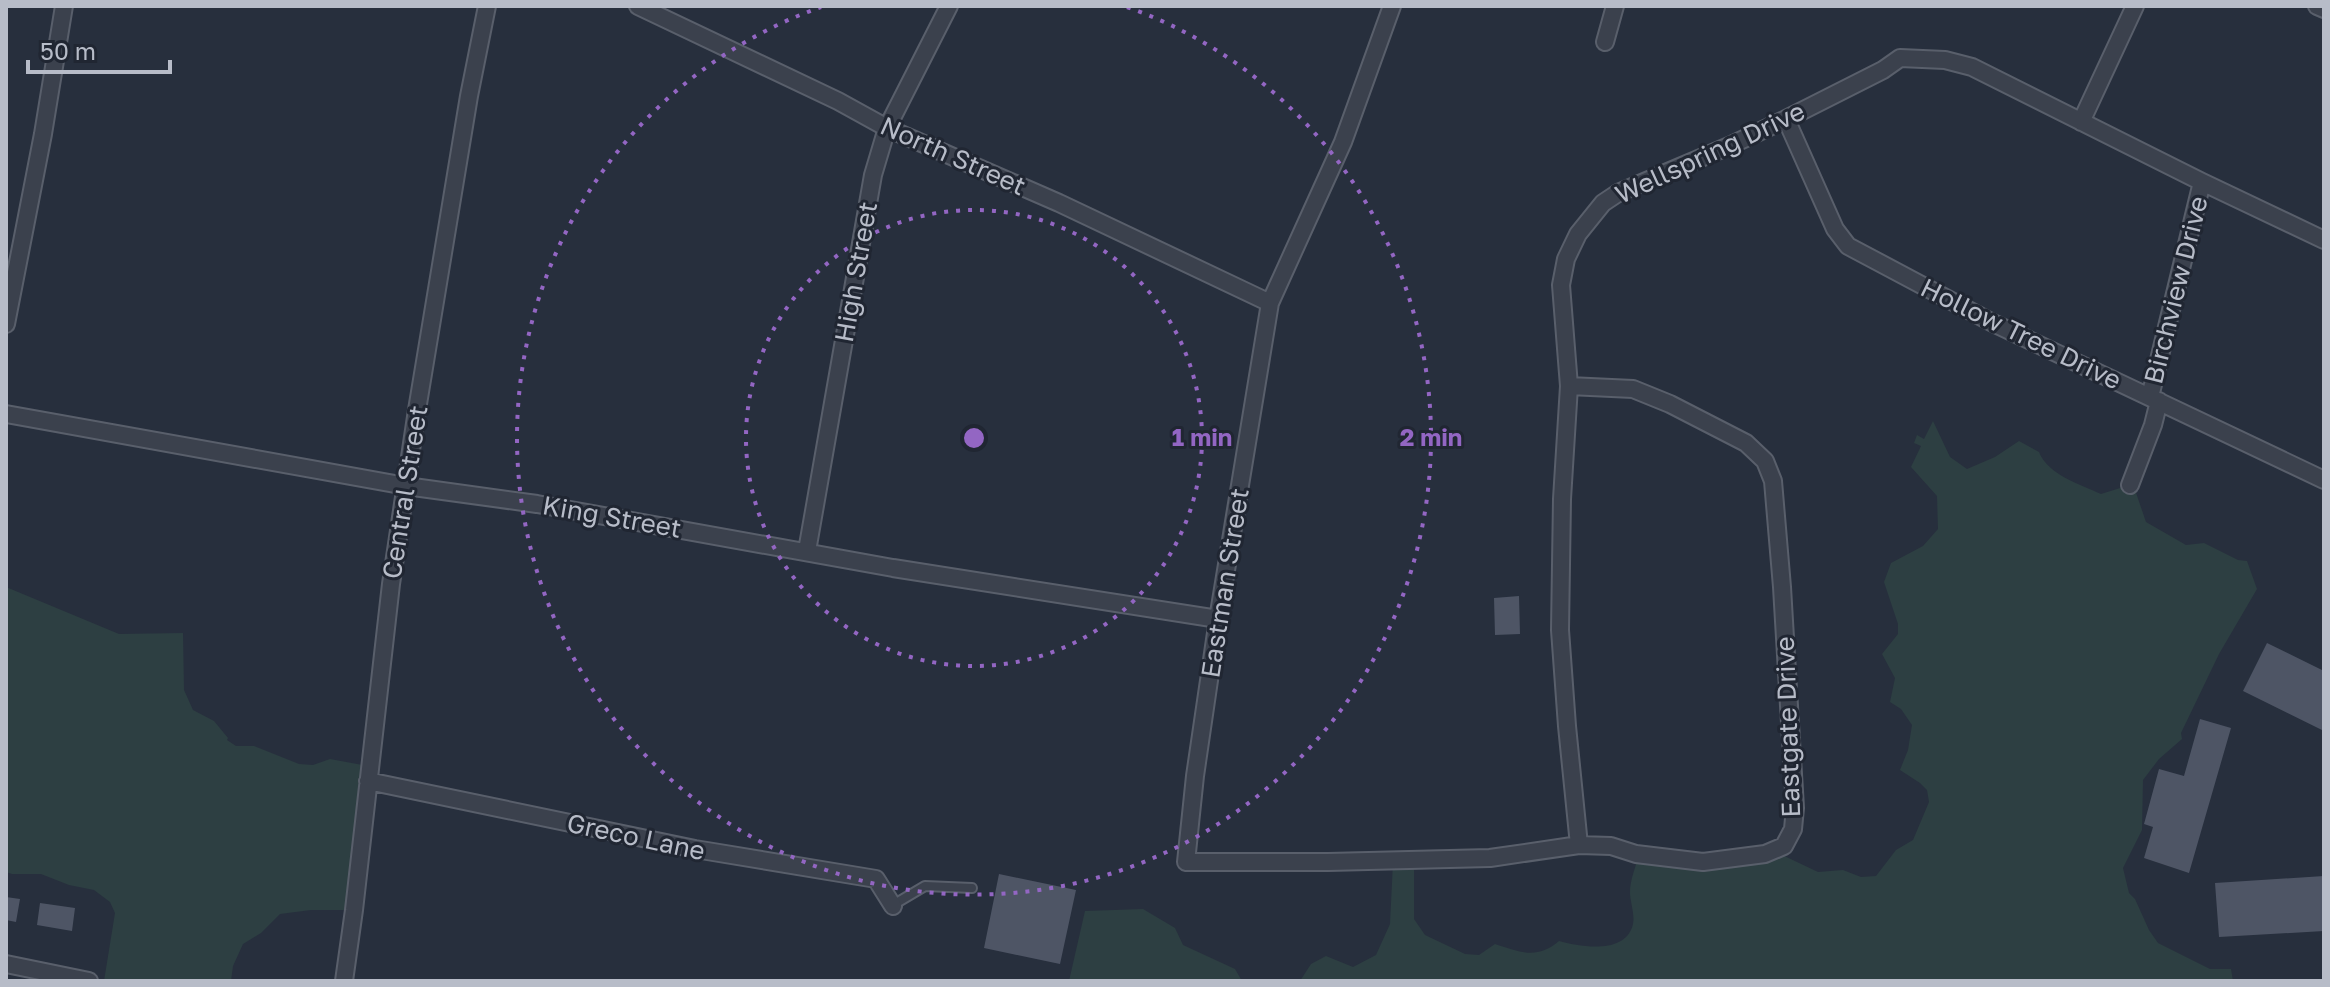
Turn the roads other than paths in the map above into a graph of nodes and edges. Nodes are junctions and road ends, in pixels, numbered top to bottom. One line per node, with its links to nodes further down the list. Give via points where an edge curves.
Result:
1 (64, 6): 17 (street)
2 (487, 6): 23 (street, Central Street)
3 (638, 6): 13 (street, North Street)
4 (949, 6): 13 (street, High Street)
5 (1392, 6): 16 (street, Eastman Street, via 1343,142)
6 (1615, 6): 10 (street)
7 (2135, 6): 12 (street)
8 (2317, 6): 9 (street)
9 (2324, 9)
10 (1605, 42)
11 (1786, 119): 12 (street, Wellspring Drive, via 1900,58 1972,67); 18 (street, Wellspring Drive, via 1618,193 1590,217 1566,259 1561,285); 19 (street, Hollow Tree Drive, via 1835,229 1848,246 1991,322)
12 (2081, 122): 14 (street, Wellspring Drive)
13 (887, 128): 16 (street, North Street); 24 (street, High Street, via 870,189)
14 (2202, 182): 15 (street, Wellspring Drive); 19 (street, Birchview Drive)
15 (2324, 240)
16 (1270, 303): 25 (street, Eastman Street)
17 (6, 324)
18 (1569, 386): 27 (street, Wellspring Drive, via 1560,630); 27 (street, Eastgate Drive, via 1633,389 1746,443 1765,461 1773,481 1795,808 1784,846 1765,854 1703,862)
19 (2154, 399): 21 (street, Hollow Tree Drive); 22 (street, Birchview Drive, via 2153,425)
20 (6, 414): 23 (street, King Street)
21 (2324, 480)
22 (2130, 485)
23 (406, 486): 24 (street, King Street); 26 (street, Central Street)
24 (807, 551): 25 (street, King Street)
25 (1218, 619): 28 (street, Eastman Street)
26 (368, 781): 30 (street, Greco Lane, via 695,849 876,879); 33 (street, Central Street)
27 (1579, 845): 28 (street, Eastgate Drive, via 1490,858)
28 (1186, 862)
29 (972, 888): 30 (lane, via 925,886)
30 (893, 906)
31 (6, 964): 32 (street)
32 (89, 981)
33 (344, 981)

